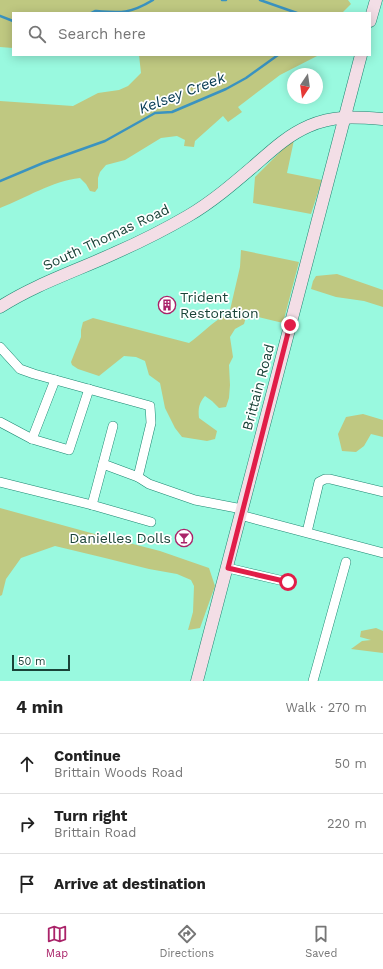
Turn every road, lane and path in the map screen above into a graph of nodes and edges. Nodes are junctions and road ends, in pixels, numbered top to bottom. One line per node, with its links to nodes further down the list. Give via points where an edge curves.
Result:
1 (376, 0): 2 (main road)
2 (371, 18)
3 (361, 56): 4 (main road, Brittain Road)
4 (345, 116): 5 (main road, South Thomas Road); 6 (main road, South Thomas Road, via 315,123 297,132 202,207 149,237 40,284); 18 (main road, Brittain Road)
5 (383, 119)
6 (0, 307)
7 (0, 347): 8 (street, via 20,369)
8 (55, 380): 9 (street); 12 (street)
9 (89, 389): 12 (street, via 69,450); 14 (street, via 150,406 150,424)
10 (0, 422): 12 (street)
11 (113, 426): 13 (street)
12 (32, 438)
13 (103, 464): 14 (street); 17 (street)
14 (138, 477): 18 (street, via 148,484 195,500)
15 (0, 482): 17 (street)
16 (383, 492): 20 (street, via 325,479 320,482)
17 (92, 505): 19 (street)
18 (241, 512): 20 (street); 23 (main road, Brittain Road)
19 (151, 522)
20 (307, 532): 21 (street)
21 (383, 553)
22 (346, 562): 26 (street)
23 (228, 568): 24 (street); 25 (main road, Brittain Road)
24 (288, 582)
25 (197, 681)
26 (313, 681)

